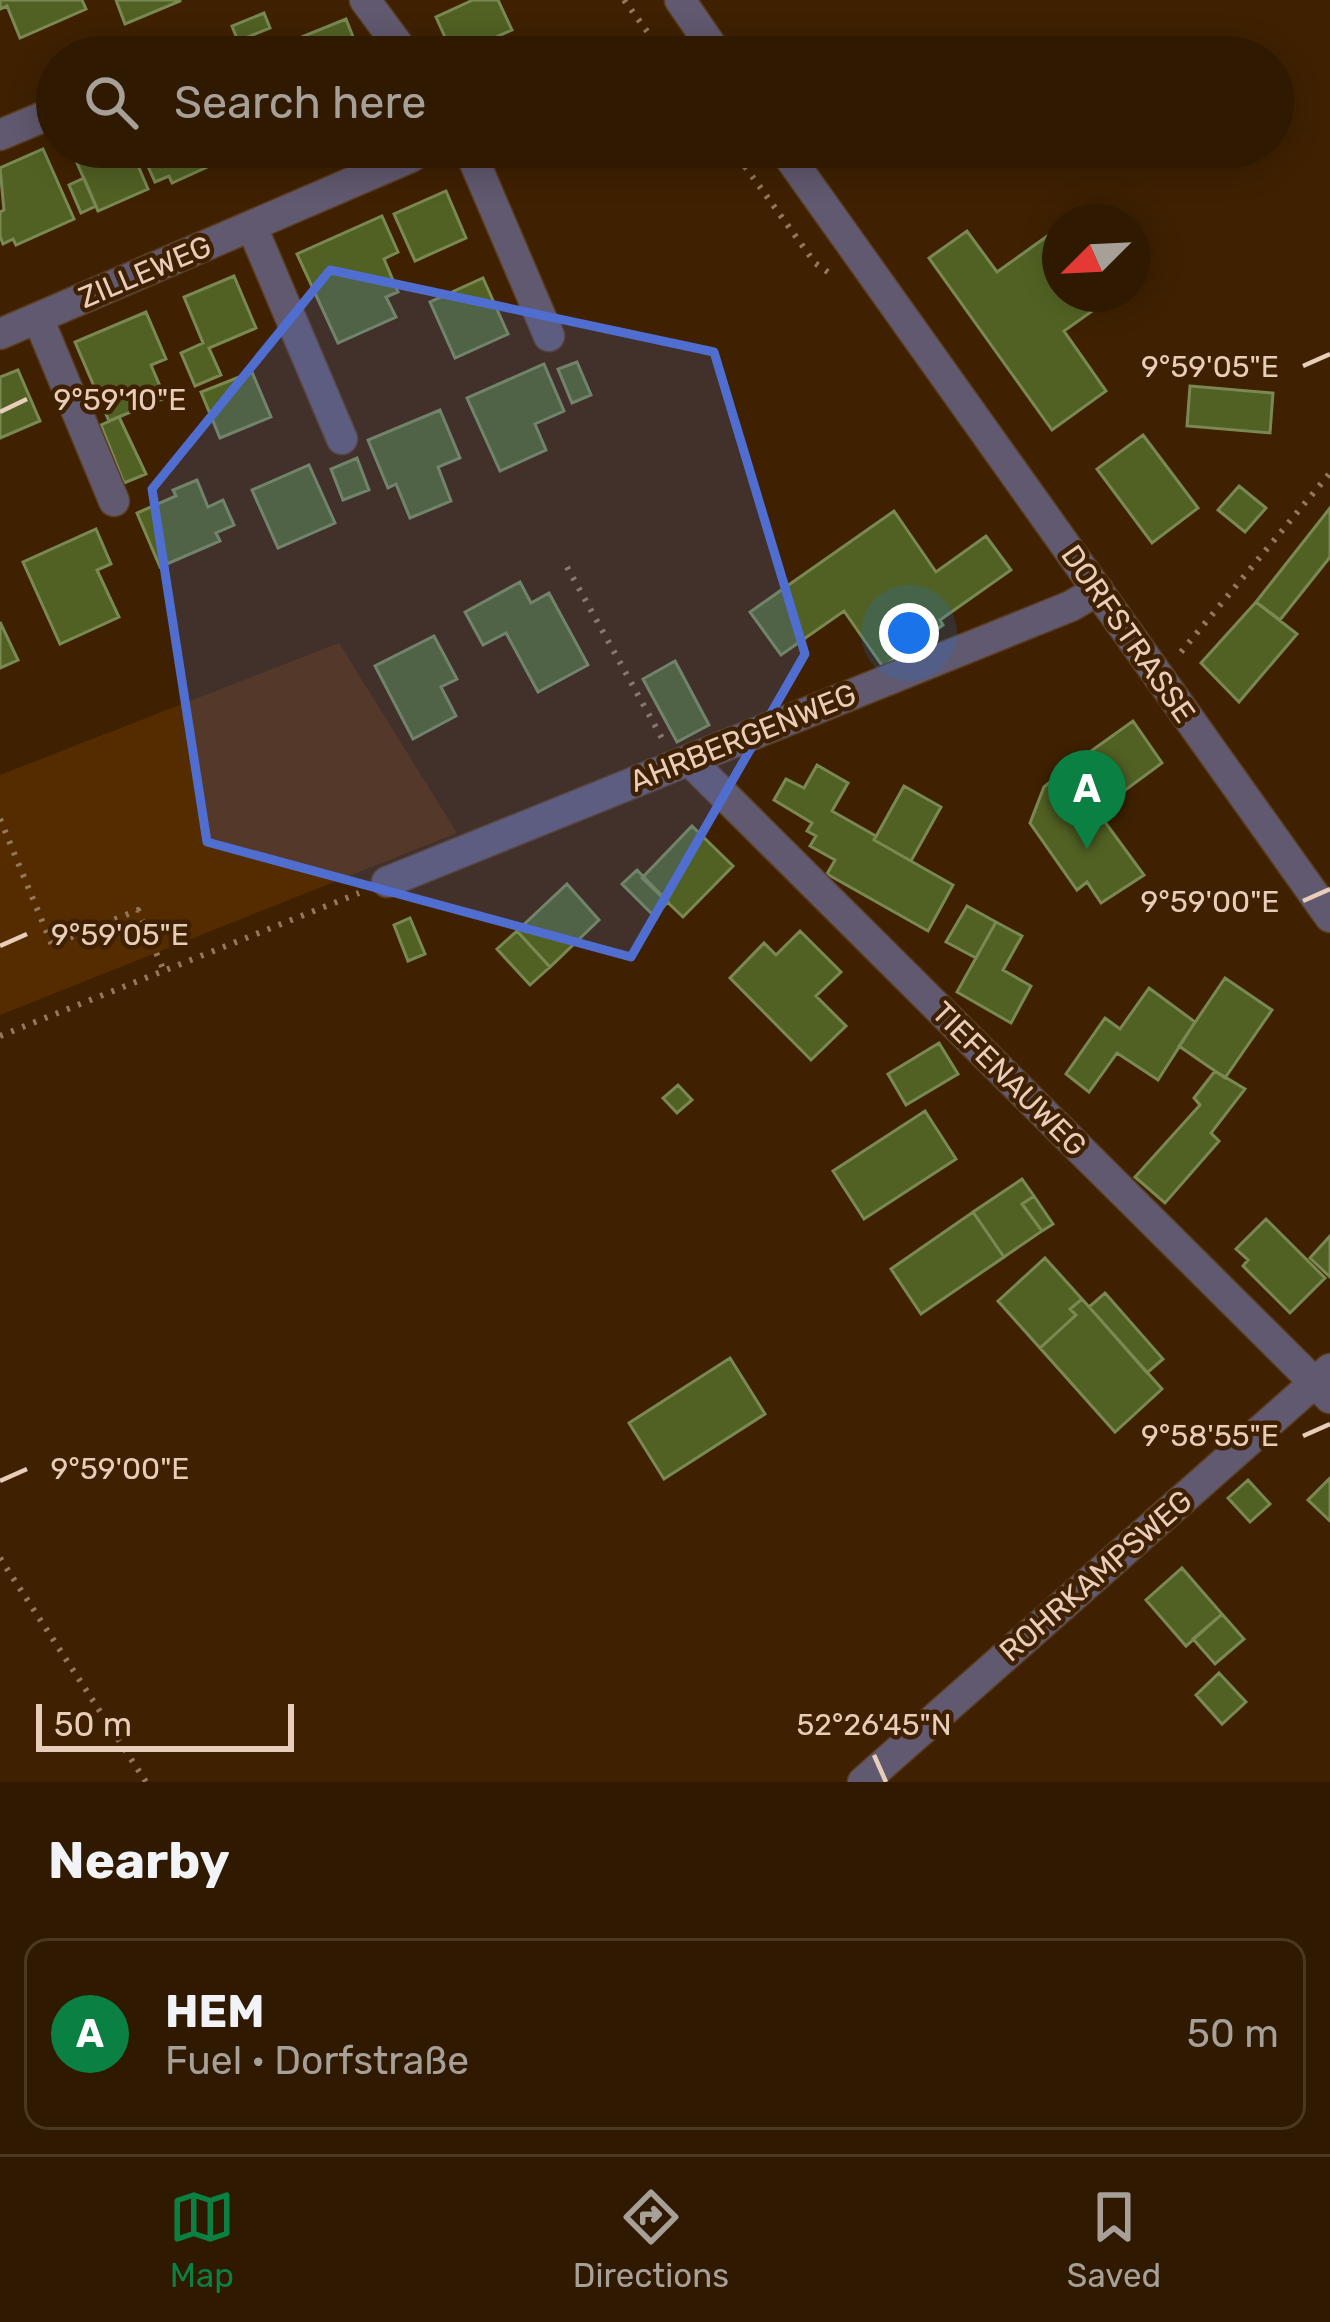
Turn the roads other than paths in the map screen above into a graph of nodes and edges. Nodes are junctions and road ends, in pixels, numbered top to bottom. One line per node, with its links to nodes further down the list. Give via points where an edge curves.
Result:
1 (365, 0): 3 (street)
2 (680, 0): 4 (street)
3 (392, 36)
4 (705, 36)
5 (36, 120): 6 (street)
6 (0, 135)
7 (388, 168): 10 (street, ZILLEWEG)
8 (477, 168): 13 (street)
9 (797, 168): 16 (street, DORFSTRASSE)
10 (252, 226): 11 (street, ZILLEWEG); 14 (street)
11 (38, 318): 12 (street, ZILLEWEG); 15 (street)
12 (0, 334)
13 (549, 336)
14 (342, 439)
15 (114, 501)
16 (1097, 590): 17 (street, AHRBERGENWEG); 19 (street, DORFSTRASSE)
17 (682, 762): 18 (street, AHRBERGENWEG); 20 (street, TIEFENAUWEG)
18 (387, 882)
19 (1330, 916)
20 (1325, 1383): 21 (street, ROHRKAMPSWEG)
21 (863, 1782)

